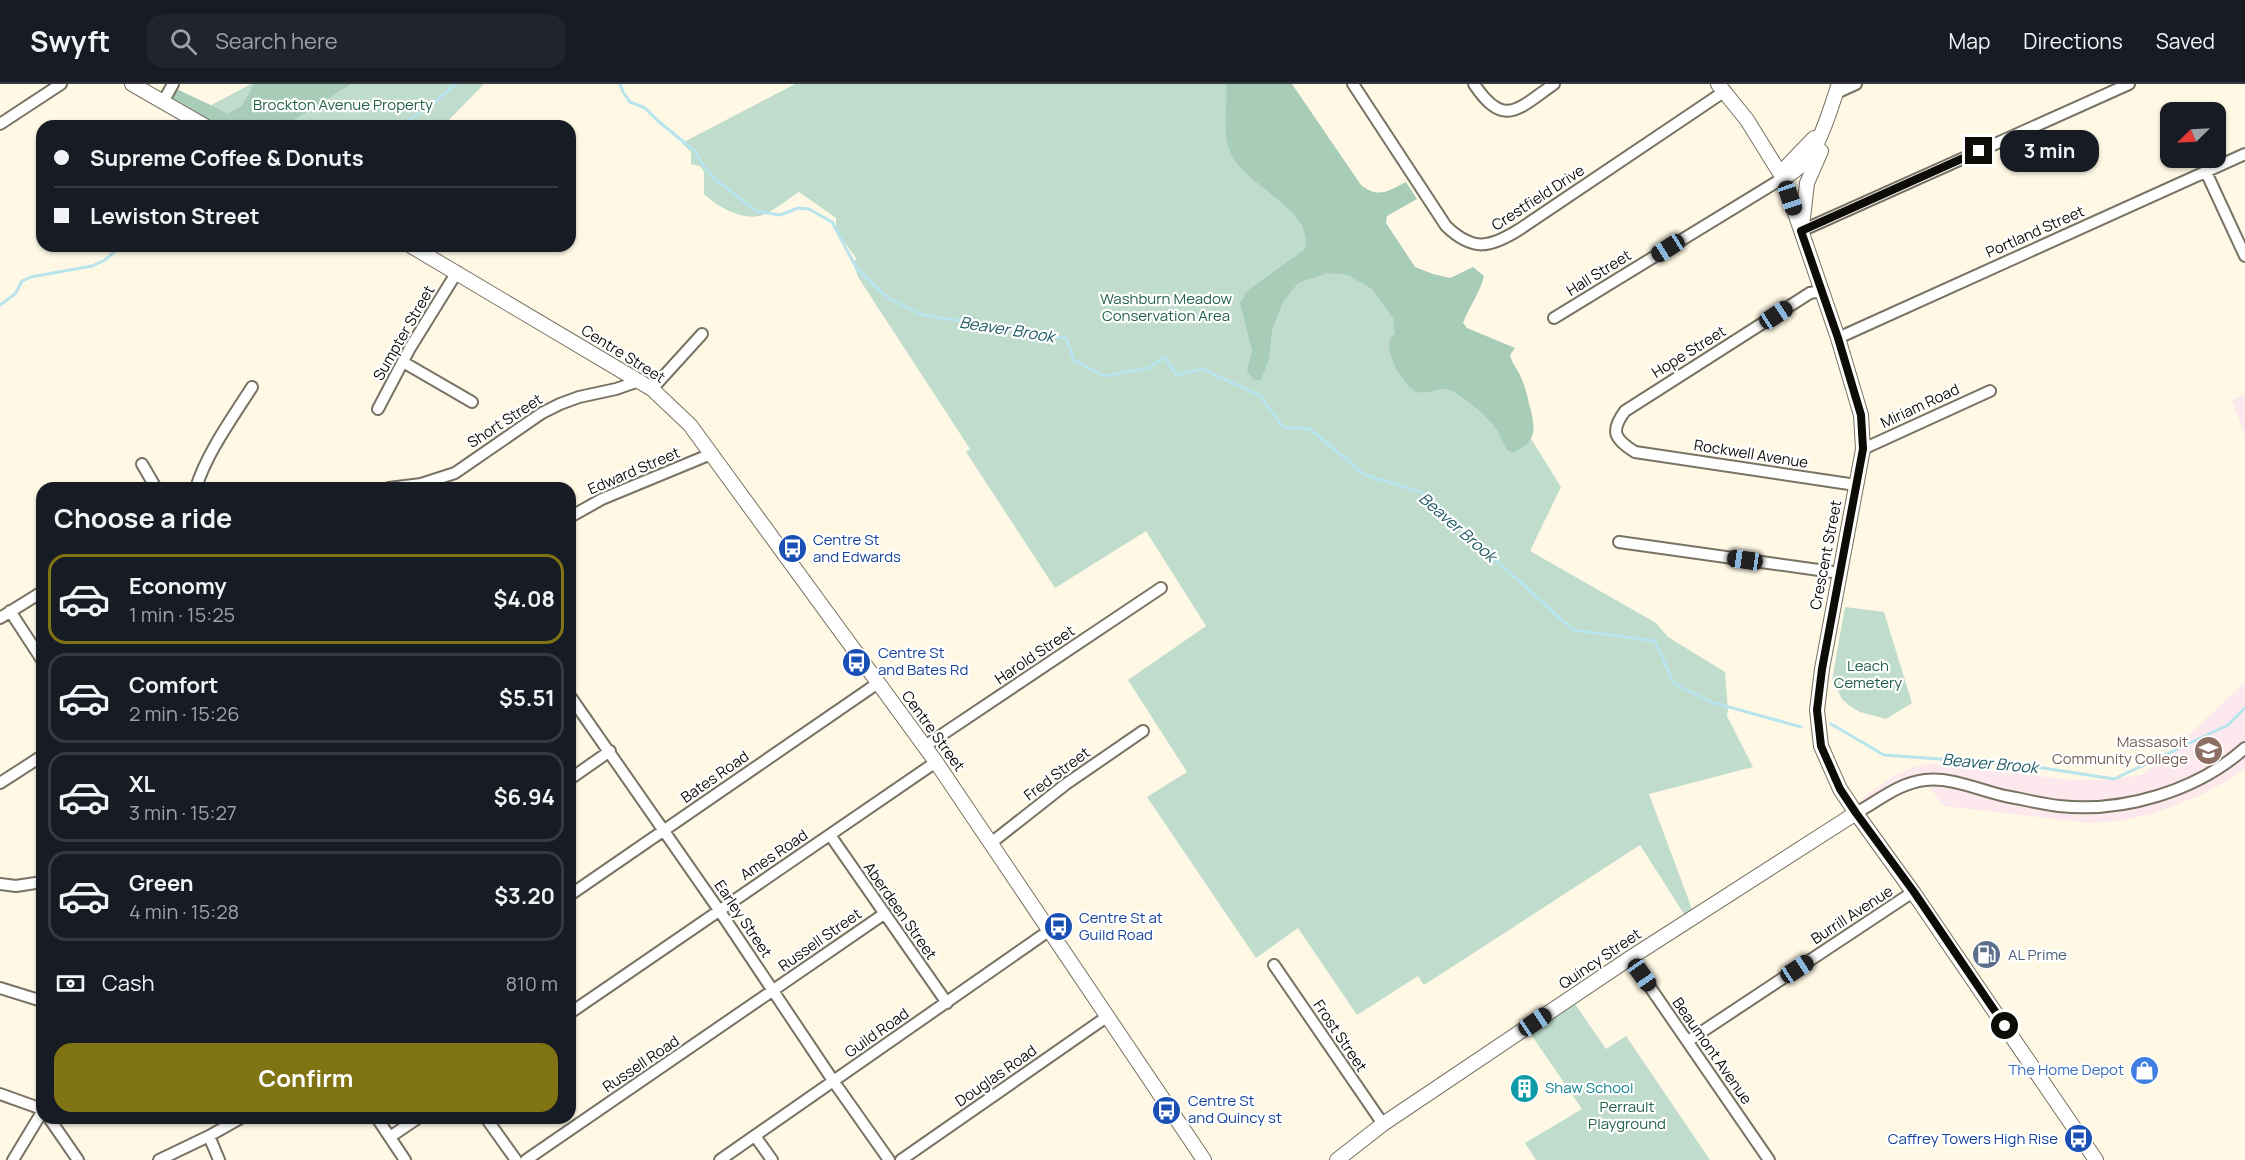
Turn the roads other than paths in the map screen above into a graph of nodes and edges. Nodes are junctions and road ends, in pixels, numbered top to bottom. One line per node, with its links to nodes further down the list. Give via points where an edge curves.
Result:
1 (62, 84): 14 (street)
2 (132, 84): 11 (main road)
3 (173, 84): 11 (street)
4 (1353, 84): 9 (street, Crestfield Drive, via 1446,226 1464,240 1483,245 1495,244 1520,230)
5 (1474, 84): 6 (street, via 1485,102 1501,111 1518,108)
6 (1554, 84)
7 (1856, 84): 10 (street)
8 (2128, 84): 18 (street)
9 (1721, 88): 17 (main road, Crescent Street, via 1757,134)
10 (1837, 88): 13 (main road)
11 (163, 102): 12 (main road)
12 (194, 120)
13 (1825, 122): 17 (main road, via 1817,146 1806,161); 18 (main road, via 1825,140 1806,190)
14 (0, 124)
15 (2245, 154): 16 (street, Portland Street)
16 (2206, 172): 20 (street); 25 (street, Portland Street)
17 (1783, 178): 18 (main road, Crescent Street); 23 (street, Hall Street)
18 (1801, 231): 22 (main road, Crescent Street)
19 (421, 252): 21 (main road, Centre Street)
20 (2245, 256)
21 (456, 272): 26 (street, Sumpter Street); 27 (main road, Centre Street)
22 (1822, 291): 25 (main road, Crescent Street); 34 (street, Hope Street, via 1810,293 1625,411 1616,423 1616,433 1621,443)
23 (1554, 318)
24 (702, 334): 29 (street)
25 (1838, 338): 33 (main road, Crescent Street, via 1861,415)
26 (403, 362): 31 (street); 32 (street, Sumpter Street)
27 (639, 381): 29 (main road, Centre Street); 39 (street, Short Street, via 560,404 455,473)
28 (252, 387): 38 (street)
29 (652, 389): 35 (main road, Centre Street, via 690,425)
30 (1990, 391): 33 (street, Miriam Road)
31 (472, 402)
32 (378, 409)
33 (1863, 449): 40 (main road, Crescent Street)
34 (1642, 453): 40 (street, Rockwell Avenue)
35 (711, 454): 41 (street, Edward Street); 49 (main road, Centre Street)
36 (142, 464): 37 (street)
37 (152, 482)
38 (198, 482)
39 (427, 482)
40 (1857, 485): 43 (main road, Crescent Street)
41 (576, 514)
42 (1619, 542): 43 (street)
43 (1840, 573): 59 (main road, Crescent Street, via 1822,669 1818,731 1831,772)
44 (1161, 588): 52 (street, Harold Street)
45 (36, 596): 46 (street)
46 (10, 611): 47 (street); 48 (street)
47 (0, 618)
48 (36, 651)
49 (878, 683): 52 (main road, Centre Street); 60 (street, Bates Road)
50 (576, 704): 54 (street, Earley Street)
51 (1143, 731): 62 (street, Fred Street, via 1066,784)
52 (925, 746): 56 (main road, Centre Street)
53 (2245, 748): 59 (street, via 2196,780 2128,803 2059,806 1928,779 1899,788)
54 (610, 751): 57 (street); 60 (street, Earley Street)
55 (36, 759): 58 (street)
56 (936, 762): 61 (street, Ames Road); 62 (main road, Centre Street)
57 (576, 775)
58 (2, 778)
59 (1856, 813): 66 (main road, Crescent Street); 70 (main road, Quincy Street)
60 (664, 830): 65 (street, Bates Road); 67 (street, Earley Street)
61 (830, 836): 67 (street, Ames Road); 68 (street, Aberdeen Street)
62 (991, 843): 69 (main road, Centre Street)
63 (36, 883): 64 (street)
64 (0, 884)
65 (576, 891)
66 (1914, 892): 78 (street, Burrill Avenue); 106 (main road, Crescent Street)
67 (719, 910): 73 (street, Earley Street); 76 (street, Ames Road)
68 (884, 914): 73 (street, Russell Street); 75 (street, Aberdeen Street)
69 (1050, 930): 75 (street, Guild Road); 77 (main road, Centre Street)
70 (1630, 958): 78 (street, Beaumont Avenue); 88 (main road, Quincy Street)
71 (1274, 965): 88 (street, Frost Street)
72 (0, 988): 74 (street)
73 (773, 992): 79 (street, Earley Street); 98 (street, Russell Road)
74 (36, 999)
75 (946, 1003): 79 (street, Guild Road)
76 (576, 1009)
77 (1108, 1016): 102 (street, Douglas Road); 103 (main road, Centre Street)
78 (1688, 1041): 105 (street, Beaumont Avenue)
79 (834, 1082): 90 (street, Guild Road); 101 (street, Earley Street)
80 (0, 1094): 81 (street)
81 (36, 1108)
82 (36, 1120): 92 (street)
83 (53, 1124): 93 (street)
84 (230, 1124): 89 (street)
85 (381, 1124): 91 (street)
86 (409, 1124): 91 (street)
87 (490, 1124): 97 (street)
88 (1383, 1124): 104 (main road, Quincy Street)
89 (209, 1136): 94 (street); 95 (street)
90 (755, 1136): 99 (street, Guild Road); 100 (street)
91 (390, 1137): 96 (street)
92 (13, 1160)
93 (78, 1160)
94 (159, 1160)
95 (219, 1160)
96 (405, 1160)
97 (516, 1160)
98 (526, 1160)
99 (720, 1160)
100 (772, 1160)
101 (888, 1160)
102 (901, 1160)
103 (1204, 1160)
104 (1337, 1160)
105 (1769, 1160)
106 (2096, 1160)

